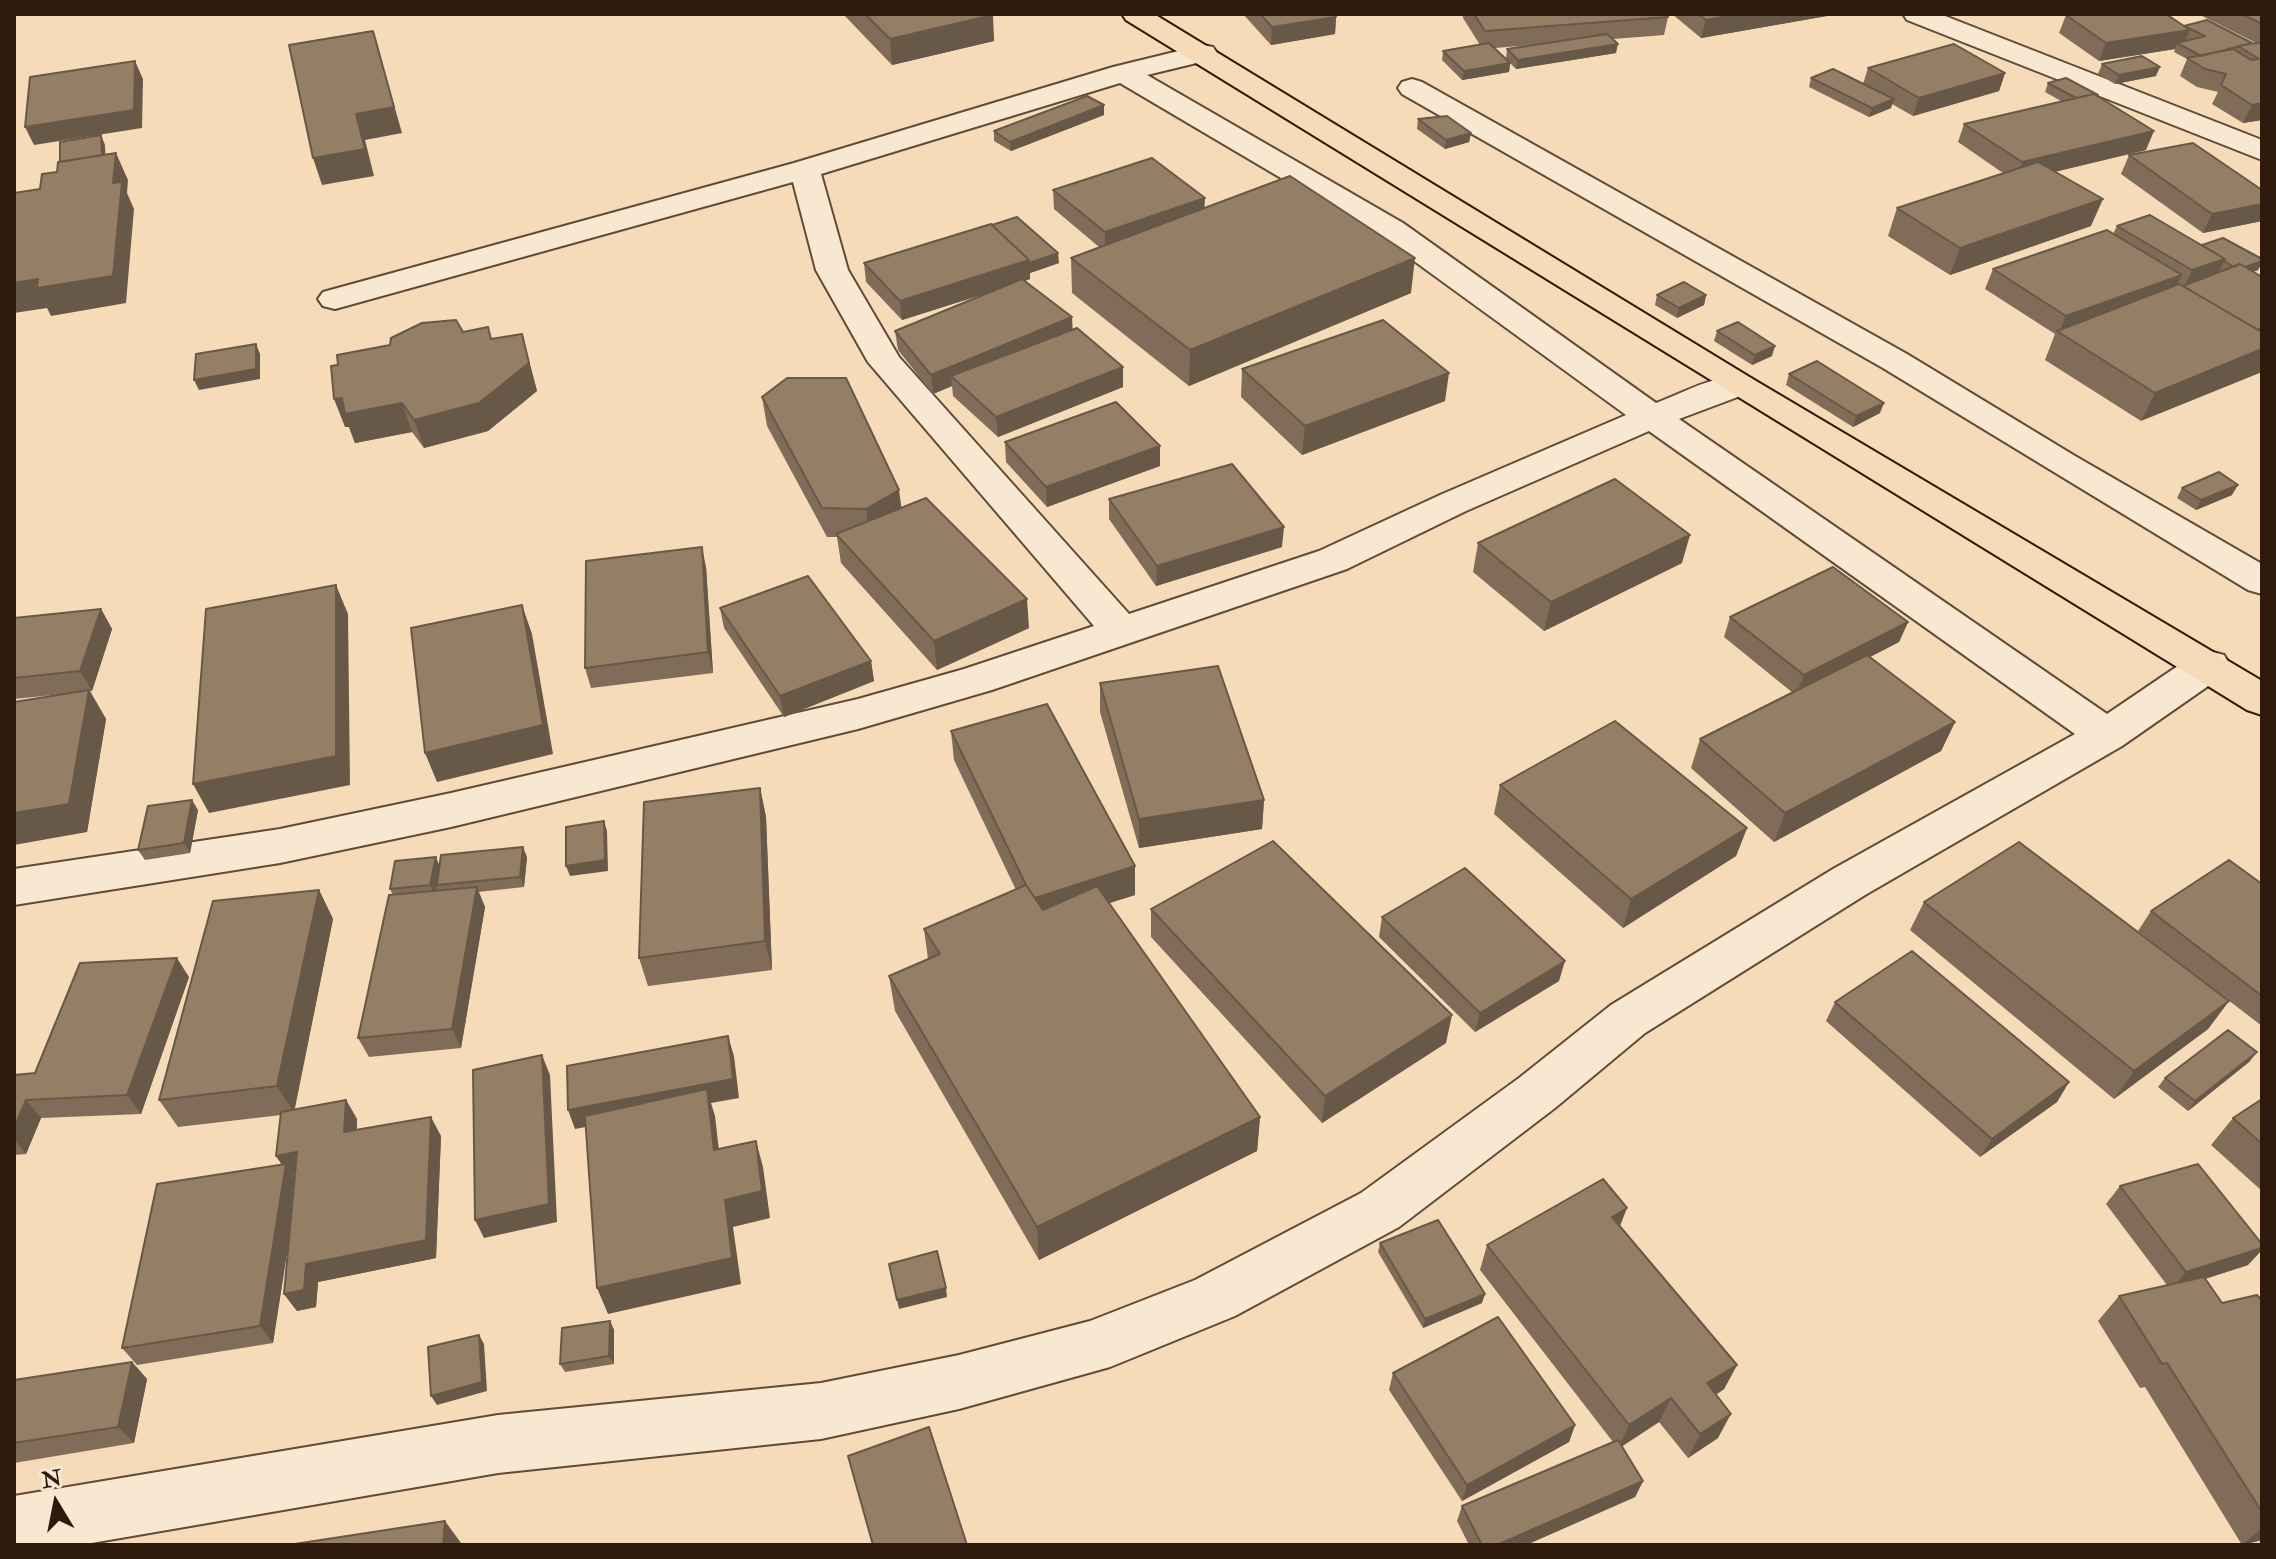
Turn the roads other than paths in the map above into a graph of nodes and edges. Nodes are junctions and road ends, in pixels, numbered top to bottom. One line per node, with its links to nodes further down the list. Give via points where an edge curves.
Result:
1 (1135, 14): 3 (main road)
2 (1916, 14): 6 (street)
3 (1203, 53): 4 (street); 9 (main road)
4 (1123, 73): 7 (street); 10 (street, via 1392,230)
5 (1412, 88): 11 (street, via 1895,361)
6 (2262, 151)
7 (805, 169): 8 (street); 12 (street, via 832,270 885,362)
8 (335, 299)
9 (1739, 385): 10 (street); 13 (main road)
10 (1652, 417): 12 (street, via 1333,560); 15 (street)
11 (2262, 581)
12 (1121, 631): 16 (street, via 858,714 451,810 280,846)
13 (2209, 665): 14 (main road); 15 (street)
14 (2262, 700)
15 (2107, 735): 17 (street, via 1849,882 1628,1019 1380,1210 1215,1298 1090,1348 821,1411 498,1444)
16 (14, 887)
17 (14, 1526)

